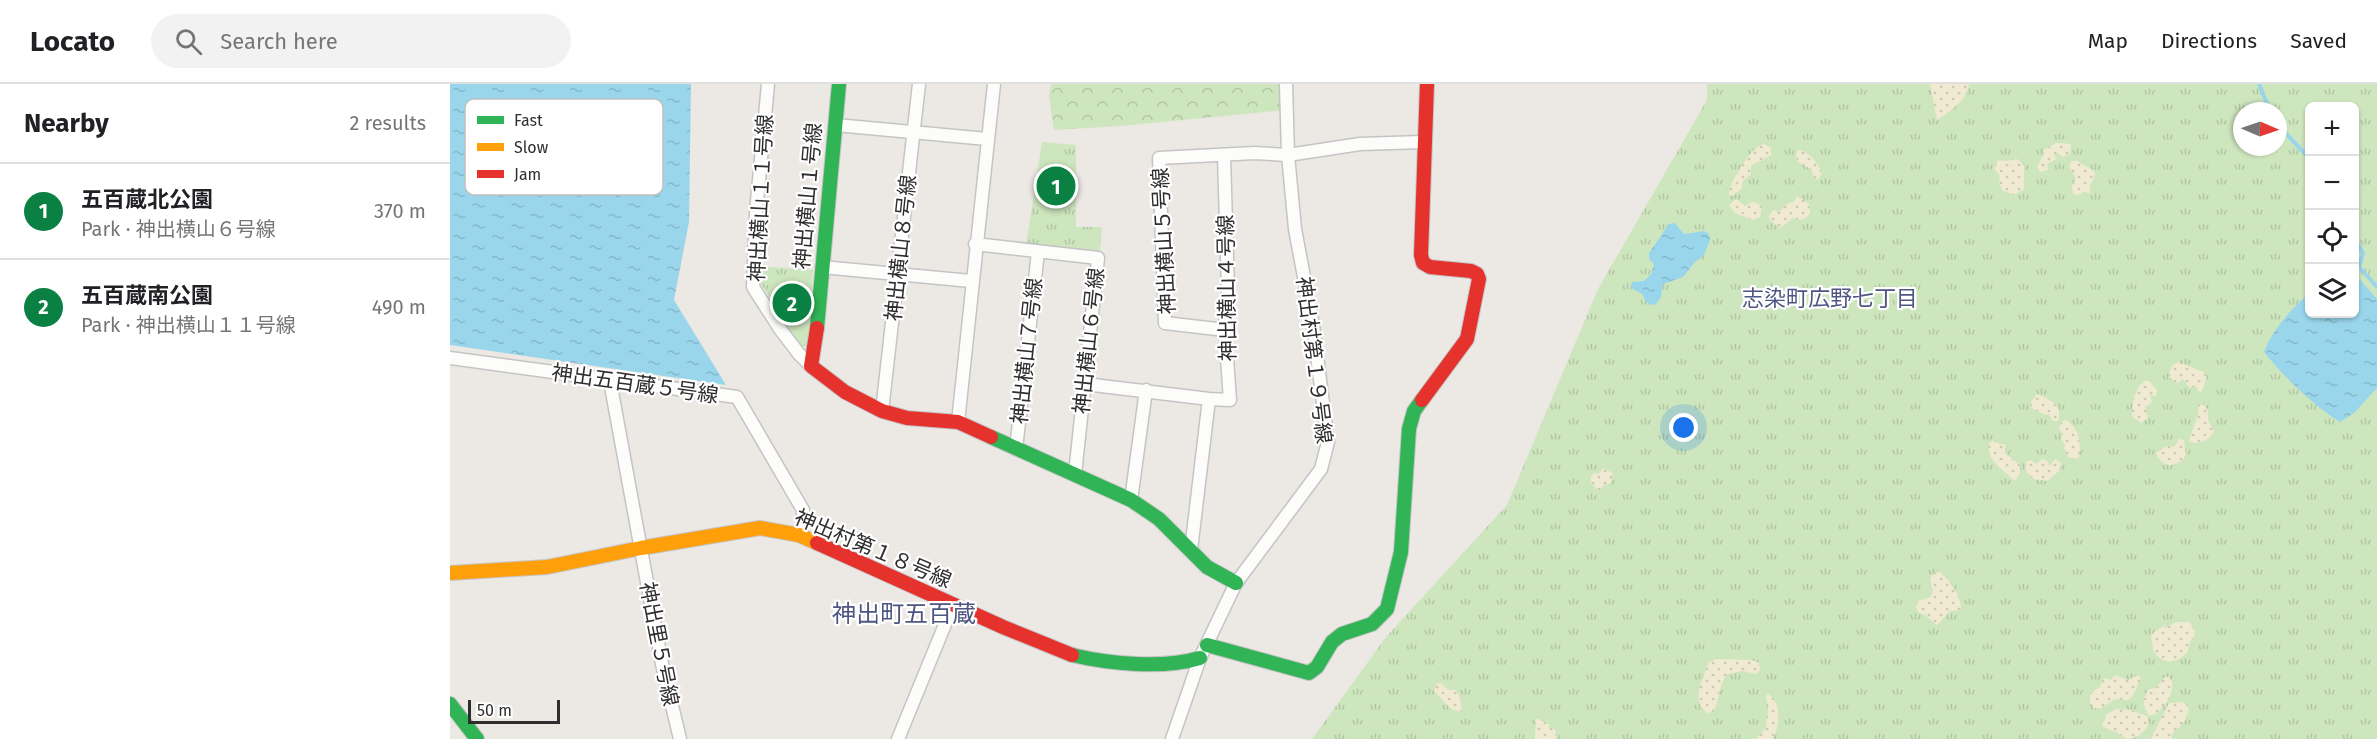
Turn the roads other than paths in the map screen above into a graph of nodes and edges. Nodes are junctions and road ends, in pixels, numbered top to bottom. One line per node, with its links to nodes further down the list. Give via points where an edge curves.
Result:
1 (768, 84): 20 (street, 神出横山１１号線, via 753,287)
2 (839, 84): 7 (street, 神出横山１号線)
3 (918, 84): 8 (street, 神出横山８号線)
4 (994, 84): 9 (street)
5 (1286, 84): 11 (street, 神出村第１９号線)
6 (1427, 84): 10 (street)
7 (836, 125): 8 (street); 15 (street, 神出横山１号線)
8 (913, 132): 9 (street); 16 (street, 神出横山８号線)
9 (987, 139): 13 (street)
10 (1423, 142): 11 (street, 神出横山５号線, via 1360,144); 36 (street, via 1423,263 1471,271 1479,279 1467,339 1414,411 1409,429 1401,552 1387,609 1372,624 1342,634 1332,642 1309,673)
11 (1288, 154): 12 (street, 神出横山５号線); 34 (street, 神出村第１９号線, via 1295,229 1313,325 1328,442 1321,469)
12 (1224, 155): 18 (street, 神出横山４号線, via 1228,293); 18 (street, 神出横山５号線, via 1159,158 1165,323)
13 (975, 244): 14 (street, 神出横山６号線); 17 (street)
14 (1038, 252): 22 (street, 神出横山６号線, via 1098,258); 27 (street, 神出横山７号線)
15 (822, 267): 16 (street); 20 (street, 神出横山１号線)
16 (897, 274): 17 (street); 25 (street, 神出横山８号線)
17 (971, 281): 26 (street)
18 (1225, 330): 24 (street, 神出横山４号線, via 1230,400)
19 (450, 358): 21 (street, 神出五百蔵５号線)
20 (811, 366): 25 (street, via 845,392)
21 (610, 381): 30 (street, 神出五百蔵５号線, via 737,398 803,510); 31 (street, 神出里５号線)
22 (1085, 384): 23 (street); 28 (street, 神出横山６号線)
23 (1146, 390): 24 (street); 29 (street)
24 (1209, 399): 32 (street)
25 (882, 411): 26 (street, via 907,418)
26 (958, 422): 27 (street)
27 (1016, 449): 28 (street)
28 (1075, 474): 29 (street)
29 (1131, 500): 32 (street, via 1159,519)
30 (799, 536): 31 (street, 神出村第１８号線, via 760,528); 35 (street, 神出村第１８号線)
31 (640, 548): 33 (street, 神出村第１８号線, via 547,567); 40 (street, 神出里５号線)
32 (1191, 550): 34 (street, via 1206,567)
33 (450, 573)
34 (1236, 583): 36 (street, 神出村第１９号線)
35 (953, 605): 37 (street, 神出村第１８号線, via 1074,656 1153,664 1179,664); 41 (street)
36 (1207, 645): 37 (street, 神出村第１９号線)
37 (1200, 658): 42 (street, 神出村第１９号線)
38 (450, 704): 39 (street)
39 (477, 739)
40 (680, 739)
41 (898, 739)
42 (1172, 739)

